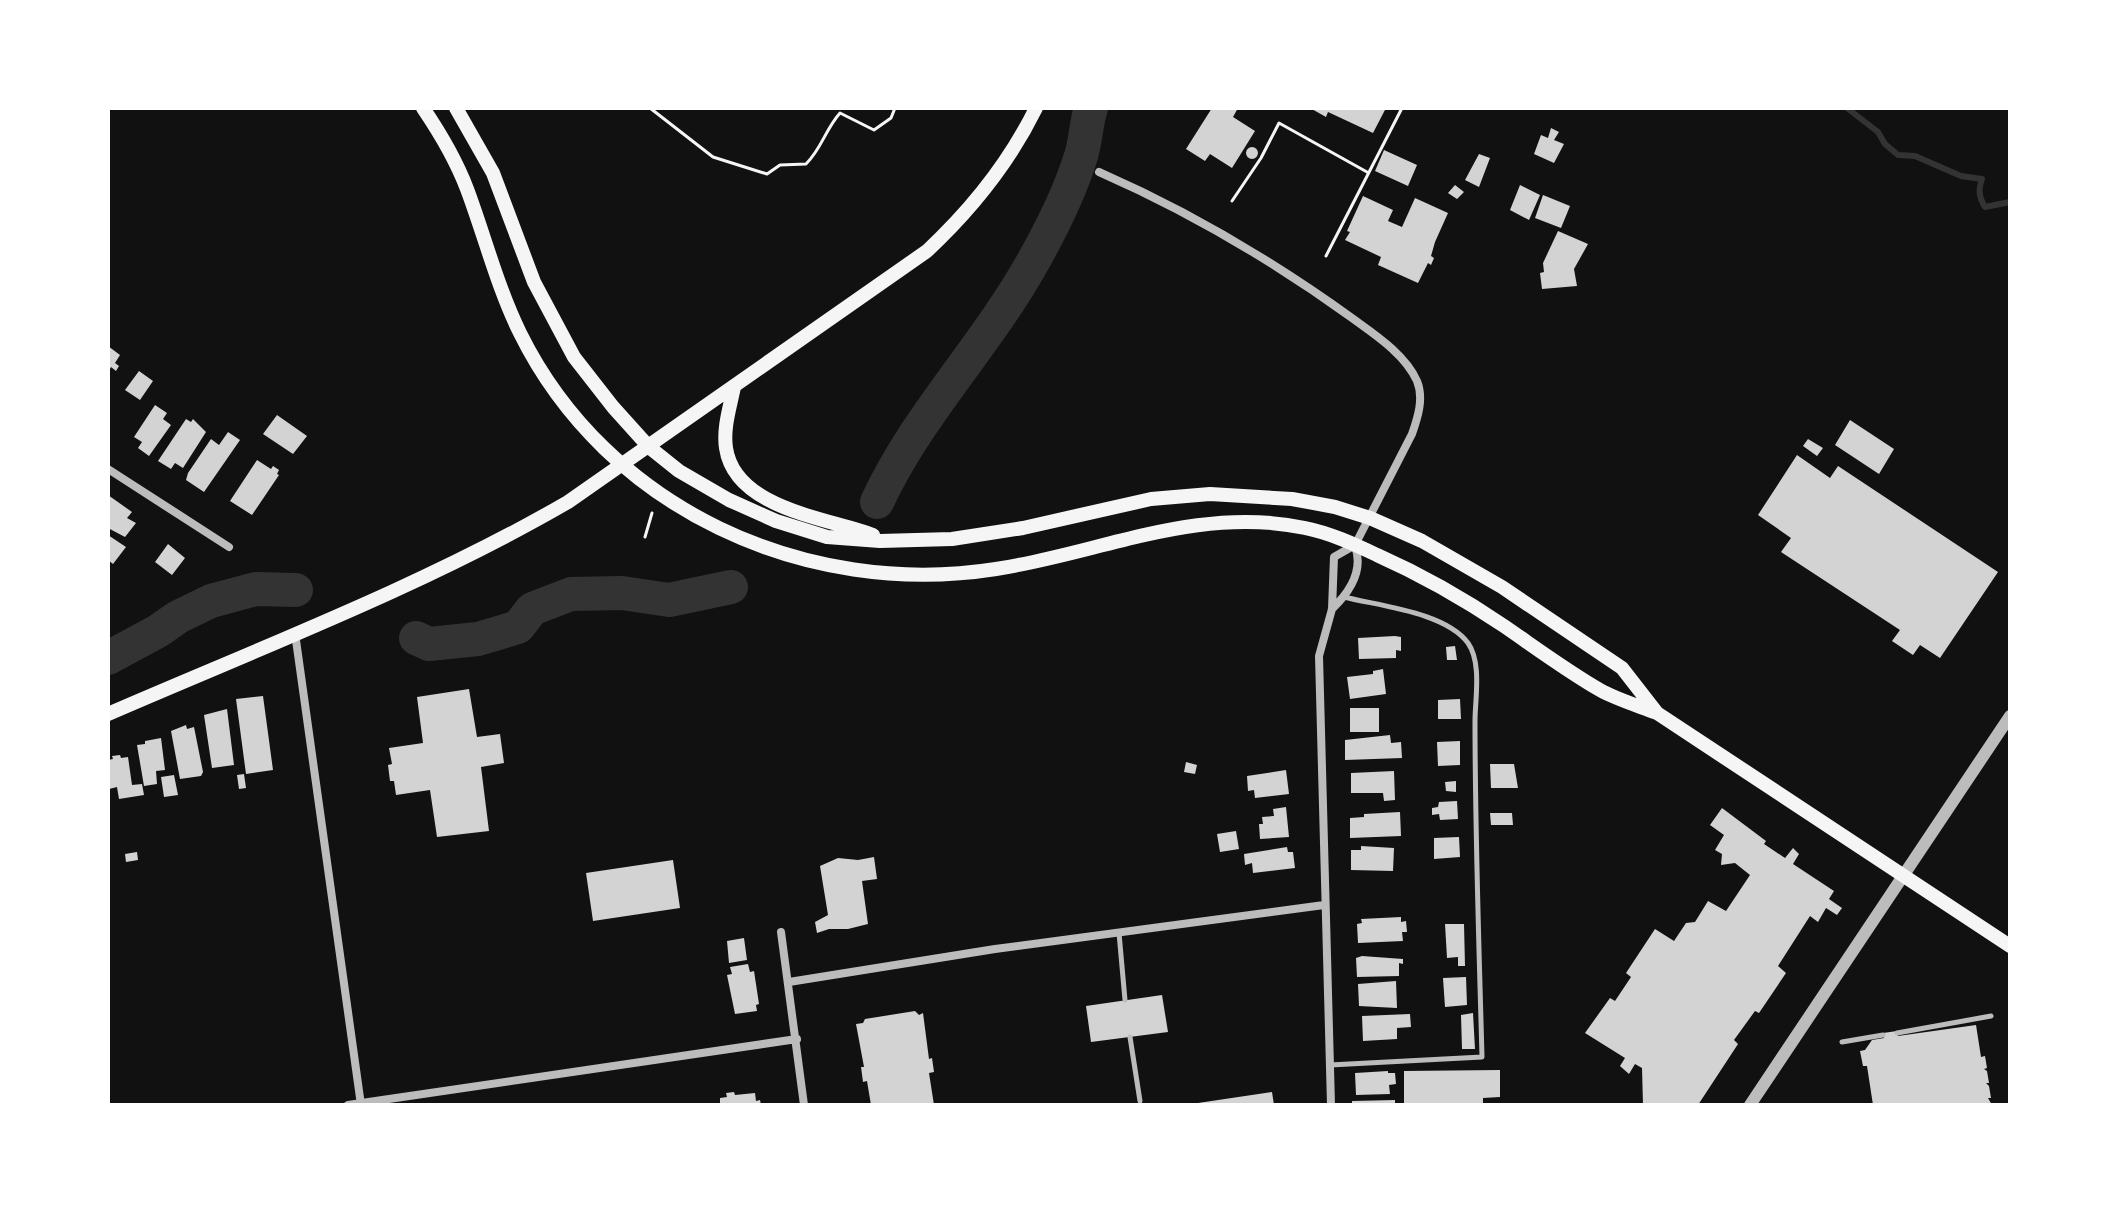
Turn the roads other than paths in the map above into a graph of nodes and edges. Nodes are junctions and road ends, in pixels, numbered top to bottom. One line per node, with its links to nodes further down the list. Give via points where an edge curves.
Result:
1 (423, 108): 7 (main road, via 457,165 499,286 534,358 579,422)
2 (456, 108): 6 (main road, via 493,173 534,282 562,338)
3 (1036, 108): 5 (main road, via 988,186 927,251)
4 (1099, 172): 9 (street, via 1175,208 1332,304 1390,348 1415,376 1420,392 1412,434)
5 (734, 387): 6 (main road); 10 (main road, via 726,449 741,478 760,495 796,513)
6 (649, 447): 7 (main road); 10 (main road, via 679,471 776,521 827,537)
7 (624, 464): 11 (main road, via 671,502 741,541 861,572 912,577 1000,569 1202,523 1307,528); 15 (main road, via 529,524)
8 (108, 469): 12 (street)
9 (1370, 518): 10 (main road, via 1292,499 1210,494 1151,499 952,539); 11 (street); 16 (main road, via 1502,587 1622,668)
10 (888, 541)
11 (1355, 545): 13 (street, via 1359,567); 14 (street, via 1334,557); 16 (main road, via 1449,591 1604,692)
12 (229, 547)
13 (1344, 597): 14 (street); 32 (lane, via 1433,620 1462,637 1473,653 1482,1057)
14 (1332, 609): 20 (street, via 1318,665)
15 (294, 633): 17 (main road); 34 (street)
16 (1657, 713): 19 (main road)
17 (108, 714)
18 (2010, 716): 19 (street)
19 (1903, 876): 23 (main road); 38 (street)
20 (1324, 905): 22 (street); 32 (street)
21 (781, 932): 24 (street)
22 (1119, 933): 24 (street); 25 (lane)
23 (2010, 946)
24 (789, 982): 30 (street)
25 (1125, 1000)
26 (1991, 1016): 27 (lane)
27 (1897, 1033)
28 (1883, 1035): 31 (lane)
29 (1130, 1037): 33 (lane)
30 (797, 1039): 34 (street); 36 (street)
31 (1842, 1042)
32 (1330, 1065): 37 (street)
33 (1140, 1101)
34 (361, 1104): 35 (street)
35 (348, 1105)
36 (804, 1105)
37 (1331, 1105)
38 (1750, 1105)

